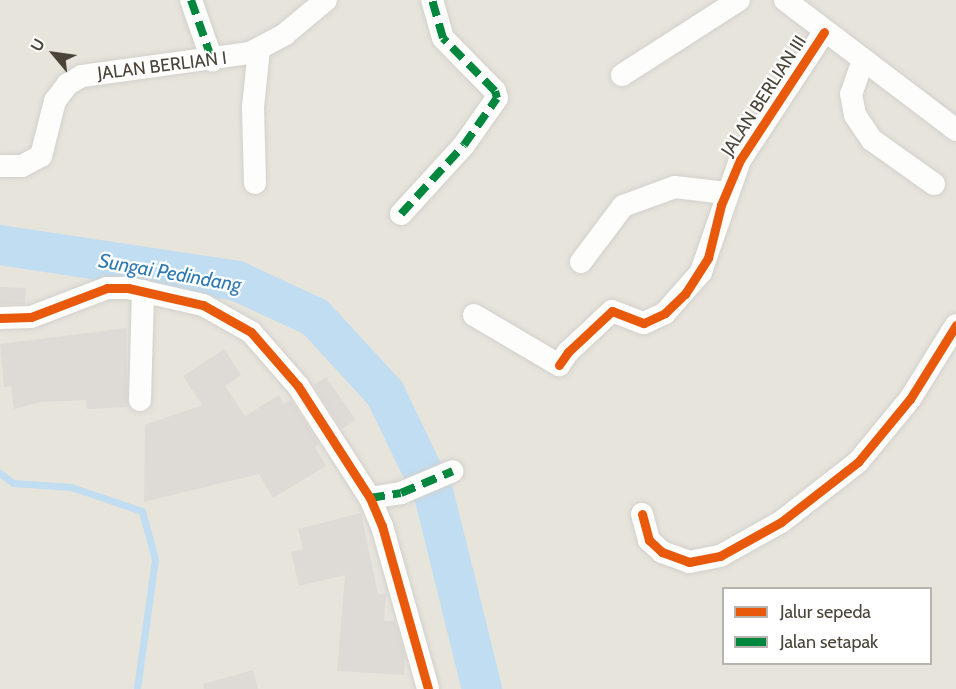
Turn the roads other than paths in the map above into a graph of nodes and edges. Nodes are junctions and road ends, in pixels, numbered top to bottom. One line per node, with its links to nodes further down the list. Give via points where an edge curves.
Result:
1 (191, 0): 8 (street)
2 (326, 0): 7 (street, JALAN BERLIAN I)
3 (432, 0): 16 (street, via 443,38 498,98 464,145)
4 (739, 0): 10 (street)
5 (785, 0): 6 (street)
6 (824, 32): 9 (street); 15 (street, JALAN BERLIAN III, via 757,132)
7 (259, 49): 8 (street, JALAN BERLIAN I); 13 (street, via 253,107)
8 (212, 60): 12 (street, JALAN BERLIAN I, via 82,76 68,84 55,101 41,156 22,166)
9 (863, 60): 11 (street); 14 (street, via 851,94 855,115 872,140)
10 (622, 75)
11 (956, 130)
12 (0, 166)
13 (255, 183)
14 (934, 184)
15 (726, 193): 17 (street, via 675,187 623,206); 19 (street, JALAN BERLIAN III, via 708,258 685,294 650,321 633,321 612,311 559,364)
16 (401, 214)
17 (581, 262)
18 (143, 291): 20 (street, via 107,288 31,317); 22 (street); 24 (street, via 203,305 251,332 298,386)
19 (474, 315)
20 (0, 318)
21 (956, 325): 25 (street, via 910,399 858,462 781,522 720,556 689,561 662,552 649,540)
22 (140, 400)
23 (453, 471): 24 (street, via 401,493)
24 (370, 498): 26 (street, via 382,526)
25 (642, 514)
26 (428, 689)

